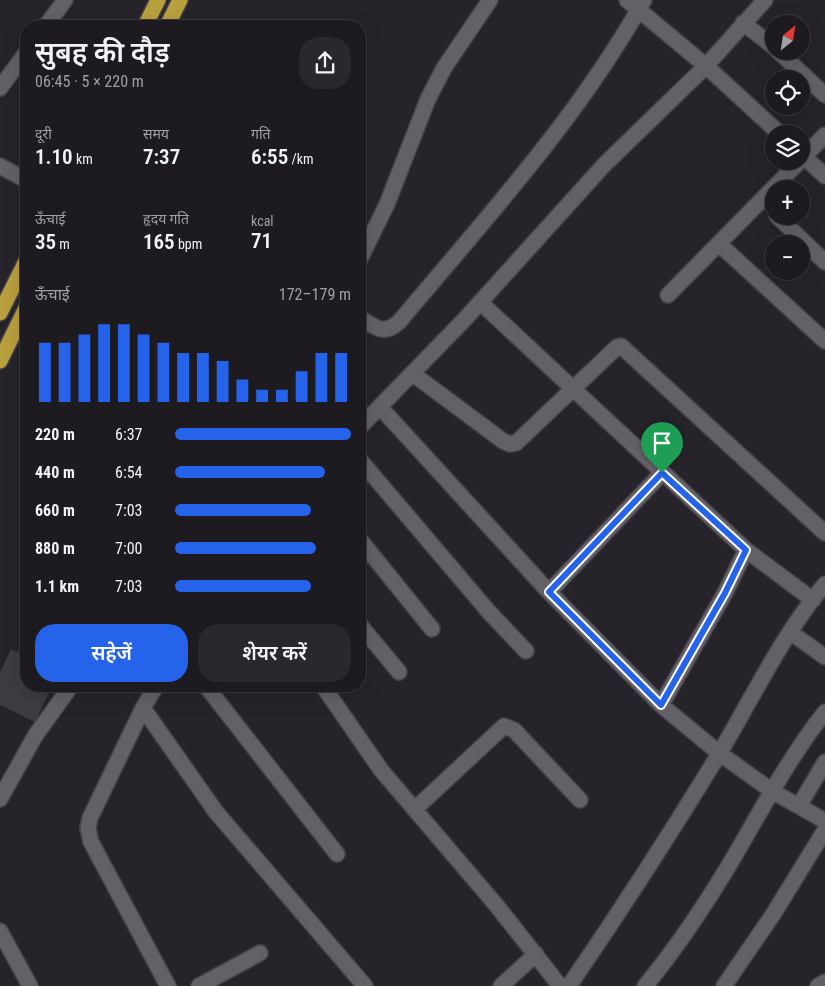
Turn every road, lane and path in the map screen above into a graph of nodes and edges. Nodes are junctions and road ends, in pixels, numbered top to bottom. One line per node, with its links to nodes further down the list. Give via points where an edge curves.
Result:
1 (65, 0): 8 (street)
2 (158, 0): 9 (highway)
3 (180, 0): 10 (highway)
4 (490, 0): 30 (street, via 444,68 428,99 387,204)
5 (626, 0): 7 (street)
6 (765, 0): 11 (street)
7 (642, 5): 15 (street); 37 (street, via 609,61 557,133 399,322 384,330)
8 (50, 20)
9 (148, 20)
10 (170, 20)
11 (744, 23): 12 (street); 15 (street)
12 (765, 40)
13 (788, 60): 17 (street)
14 (20, 61): 16 (street)
15 (706, 66): 18 (street); 34 (street, via 604,165)
16 (0, 88)
17 (825, 95)
18 (770, 125)
19 (825, 135): 20 (street)
20 (810, 150)
21 (810, 164): 24 (street)
22 (0, 166): 25 (street)
23 (791, 170): 26 (street)
24 (825, 176)
25 (20, 177)
26 (761, 201): 27 (street); 29 (street)
27 (765, 205)
28 (786, 225): 31 (street)
29 (719, 244): 33 (street); 38 (street)
30 (366, 247)
31 (825, 262)
32 (20, 273): 35 (highway)
33 (668, 295)
34 (480, 302): 40 (street); 41 (street)
35 (0, 313)
36 (20, 320): 39 (highway)
37 (366, 321)
38 (825, 342)
39 (0, 360)
40 (413, 374): 41 (street, via 510,444 526,435); 42 (street)
41 (575, 389): 45 (street); 46 (street, via 617,347 624,348)
42 (380, 407): 43 (street); 50 (street)
43 (366, 421)
44 (366, 467): 54 (street)
45 (662, 473): 48 (street); 50 (street)
46 (825, 533)
47 (366, 547): 51 (street)
48 (746, 550): 49 (street); 61 (street)
49 (821, 591): 53 (street)
50 (549, 592): 61 (street)
51 (432, 629)
52 (366, 632): 56 (street)
53 (790, 632): 55 (street); 64 (street)
54 (526, 651)
55 (825, 657)
56 (399, 672)
57 (68, 692): 67 (street, via 35,736)
58 (152, 692): 62 (street)
59 (211, 692): 73 (street)
60 (326, 692): 70 (street, via 381,770)
61 (661, 705): 64 (street)
62 (143, 708): 79 (street, via 98,799 88,828 91,842); 81 (street, via 216,812)
63 (825, 712): 66 (street, via 801,742)
64 (719, 753): 66 (street); 84 (street, via 629,898)
65 (825, 762): 69 (street)
66 (772, 791): 69 (street); 85 (street, via 727,869 665,962)
67 (0, 799)
68 (580, 800): 70 (street, via 514,730 504,726)
69 (799, 806): 71 (street)
70 (415, 809): 76 (street)
71 (825, 821)
72 (825, 830): 86 (street)
73 (338, 854)
74 (0, 931): 78 (street)
75 (260, 953): 80 (street)
76 (536, 954): 82 (street); 83 (street)
77 (825, 982): 87 (street)
78 (30, 986)
79 (168, 986)
80 (199, 986)
81 (365, 986)
82 (501, 986)
83 (560, 986)
84 (569, 986)
85 (645, 986)
86 (724, 986)
87 (818, 986)

